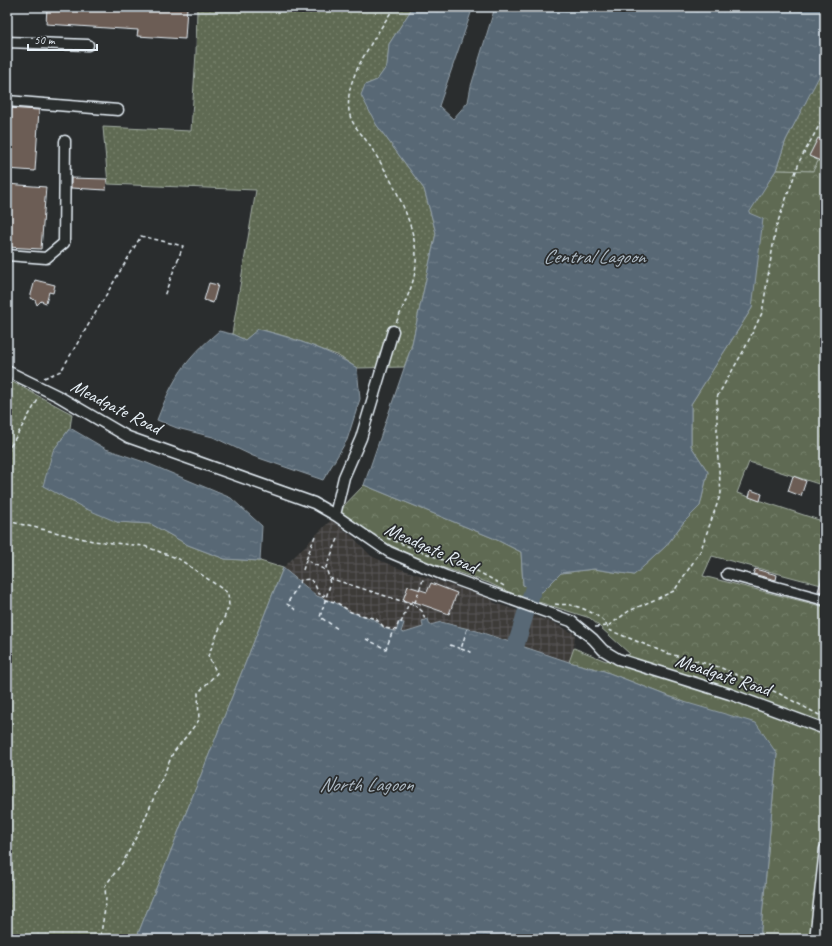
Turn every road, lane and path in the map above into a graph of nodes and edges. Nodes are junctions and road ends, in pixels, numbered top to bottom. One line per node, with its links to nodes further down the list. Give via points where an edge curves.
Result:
1 (394, 7): 10 (path, via 364,56 349,94 349,111 353,125 369,145 394,186 411,228 416,263 412,282)
2 (7, 42): 3 (street)
3 (88, 45)
4 (7, 101): 5 (street)
5 (118, 110)
6 (825, 116): 37 (path, via 800,160 776,227 762,313 717,397 717,448 721,493 700,552 674,591 629,611)
7 (65, 141): 8 (street, via 64,243 46,258)
8 (7, 256)
9 (164, 296): 12 (path, via 183,246 141,236 61,371)
10 (393, 330): 15 (street, via 361,438 344,477)
11 (7, 371): 12 (street, Meadgate Road)
12 (35, 385): 13 (street, Meadgate Road)
13 (45, 390): 14 (path); 15 (street, Meadgate Road, via 128,437 314,503)
14 (7, 452)
15 (335, 515): 21 (street, Meadgate Road, via 389,552)
16 (7, 521): 49 (path, via 93,541 144,546 179,559 228,592 228,606 208,656 217,673 198,693 199,720 173,753 140,830 123,862 105,886 106,903)
17 (315, 536): 20 (path)
18 (381, 536): 26 (path, via 443,560 465,560 468,566)
19 (338, 539): 23 (path, via 326,567)
20 (306, 560): 22 (path); 23 (path)
21 (428, 568): 34 (path); 40 (street, Meadgate Road, via 571,621)
22 (303, 570)
23 (327, 572): 25 (path)
24 (727, 574): 31 (street)
25 (329, 578): 27 (path, via 330,586); 33 (path)
26 (508, 588)
27 (327, 593): 28 (path); 30 (path)
28 (324, 594): 29 (path); 35 (path, via 319,594 310,579 300,580 286,604)
29 (322, 597)
30 (324, 600): 39 (path, via 320,617); 41 (path, via 336,602 351,612 376,619 385,628)
31 (825, 600)
32 (551, 603): 37 (path, via 571,605 594,614)
33 (409, 604): 34 (path); 41 (path, via 402,622 399,621 396,630)
34 (414, 605): 36 (path, via 422,610)
35 (296, 610)
36 (425, 620)
37 (608, 626): 40 (path); 46 (path, via 609,630 666,653 719,667 780,694)
38 (467, 628): 44 (path)
39 (338, 629)
40 (581, 629): 47 (street, Meadgate Road, via 603,650 618,659 730,694)
41 (393, 630): 42 (path, via 386,649)
42 (366, 639)
43 (450, 645): 44 (path)
44 (461, 649): 45 (path)
45 (474, 653)
46 (825, 718)
47 (825, 729)
48 (825, 849): 50 (street)
49 (100, 939)
50 (815, 939)

